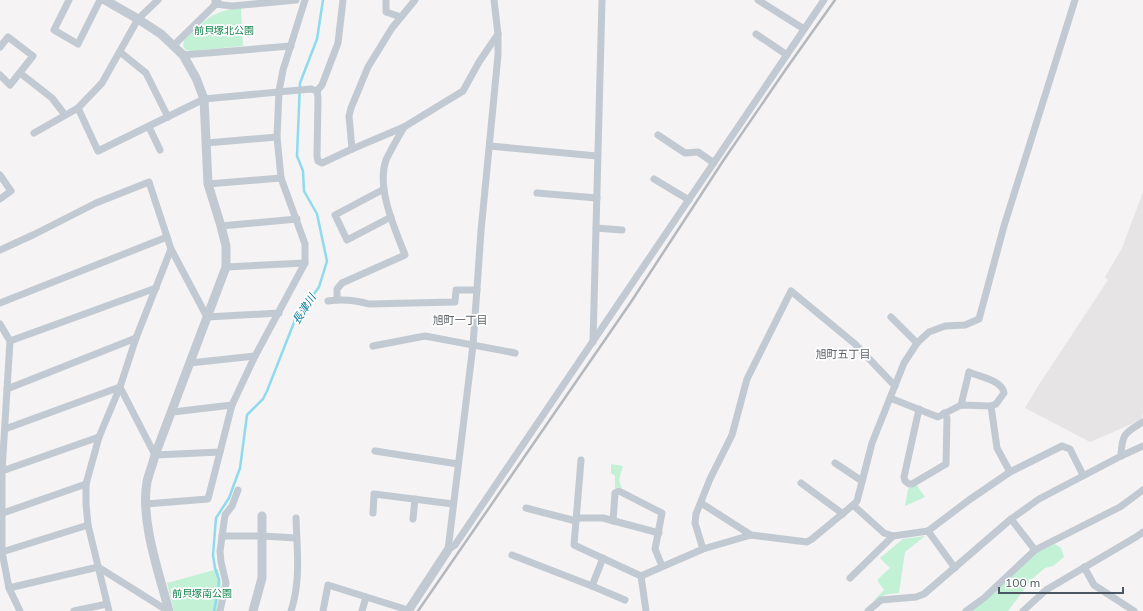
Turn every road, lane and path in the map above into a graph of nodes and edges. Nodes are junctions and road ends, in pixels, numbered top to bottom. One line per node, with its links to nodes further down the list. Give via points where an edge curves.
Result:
1 (69, 0): 2 (street, via 54,30 78,44)
2 (100, 0)
3 (104, 0): 17 (street)
4 (158, 0): 17 (street)
5 (296, 0): 15 (street, via 232,6)
6 (305, 0): 22 (street)
7 (343, 0): 30 (street, via 338,43 322,85)
8 (386, 0): 16 (street, via 386,12)
9 (415, 0): 16 (street)
10 (494, 0): 19 (street)
11 (602, 0): 44 (street)
12 (758, 0): 18 (street)
13 (824, 0): 18 (street)
14 (1075, 0): 77 (street, via 1004,226 979,319 965,325 945,326 929,332)
15 (217, 1): 21 (street)
16 (401, 17): 42 (street, via 368,67 351,108)
17 (138, 19): 21 (street); 24 (street)
18 (804, 29): 26 (street)
19 (498, 34): 36 (street, via 463,91); 41 (street)
20 (756, 34): 26 (street)
21 (174, 45): 25 (street)
22 (291, 46): 25 (street); 29 (street)
23 (0, 47): 27 (street, via 8,37 33,56)
24 (120, 52): 32 (street, via 102,83); 34 (street, via 146,73)
25 (183, 55): 31 (street)
26 (787, 55): 45 (street)
27 (20, 73): 28 (street, via 10,85); 33 (street, via 52,98)
28 (0, 75)
29 (279, 91): 30 (street); 31 (street); 39 (street)
30 (317, 91): 42 (street, via 318,161 322,163)
31 (204, 99): 34 (street); 40 (street)
32 (78, 108): 33 (street); 35 (street, via 98,151)
33 (65, 115): 37 (street)
34 (168, 117): 35 (street)
35 (149, 127): 43 (street)
36 (404, 127): 42 (street); 50 (street, via 386,160)
37 (34, 133)
38 (658, 135): 45 (street, via 685,153 698,152)
39 (277, 137): 40 (street); 47 (street)
40 (206, 143): 49 (street)
41 (490, 146): 44 (street); 66 (street)
42 (352, 149)
43 (160, 150)
44 (597, 156): 53 (street)
45 (714, 163): 54 (street)
46 (0, 175): 52 (street, via 11,191)
47 (281, 178): 49 (street); 56 (street)
48 (654, 179): 54 (street)
49 (208, 184): 57 (street)
50 (384, 188): 55 (street); 55 (street, via 335,215 347,240)
51 (537, 193): 53 (street)
52 (0, 198)
53 (597, 198): 58 (street)
54 (688, 200): 76 (street)
55 (391, 217): 67 (street, via 406,255 342,283 337,289)
56 (296, 219): 57 (street); 63 (street, via 305,244)
57 (221, 226): 64 (street, via 226,246)
58 (596, 228): 59 (street); 76 (street)
59 (622, 230)
60 (167, 237): 61 (street); 62 (street, via 149,182 96,203); 69 (street)
61 (171, 249): 65 (street); 72 (street)
62 (0, 250)
63 (305, 262): 64 (street); 70 (street)
64 (226, 268): 72 (street)
65 (156, 288): 74 (street); 75 (street)
66 (477, 290): 67 (street, via 456,290 454,302 369,304); 79 (street)
67 (337, 300): 68 (street)
68 (328, 301)
69 (0, 303)
70 (279, 313): 72 (street); 81 (street)
71 (891, 316): 77 (street)
72 (207, 317): 82 (street)
73 (0, 324): 75 (street)
74 (136, 338): 84 (street); 85 (street)
75 (10, 341): 85 (street)
76 (593, 342): 137 (street, via 455,545)
77 (917, 343): 83 (street, via 904,363)
78 (373, 346): 79 (street, via 425,336)
79 (473, 346): 80 (street); 103 (street)
80 (515, 353)
81 (255, 356): 82 (street); 87 (street)
82 (190, 363): 91 (street)
83 (895, 386): 86 (street); 113 (street, via 856,344 791,291 747,379 732,435)
84 (120, 387): 94 (street); 95 (street); 99 (street)
85 (7, 389): 94 (street)
86 (890, 398): 90 (street); 107 (street, via 872,443)
87 (232, 405): 91 (street); 98 (street)
88 (961, 405): 89 (street); 89 (street, via 969,372 1003,388 1004,393 996,404); 92 (street)
89 (991, 406): 105 (street, via 997,448)
90 (919, 409): 92 (street, via 938,417); 92 (street, via 904,477 909,484 946,464 947,418)
91 (173, 412): 99 (street)
92 (944, 413)
93 (1143, 422): 100 (street, via 1126,432 1122,440)
94 (4, 429): 104 (street)
95 (100, 437): 104 (street); 109 (street)
96 (1143, 446): 100 (street)
97 (375, 451): 103 (street)
98 (220, 452): 99 (street); 114 (street, via 208,499)
99 (155, 455): 114 (street, via 147,482)
100 (1122, 456): 106 (street)
101 (581, 460): 125 (street)
102 (835, 463): 107 (street)
103 (458, 464): 115 (street)
104 (2, 471): 118 (street)
105 (1010, 472): 106 (street, via 1062,446 1070,449); 128 (street)
106 (1083, 475): 124 (street, via 1038,499)
107 (862, 481): 116 (street, via 857,501)
108 (801, 483): 120 (street)
109 (86, 484): 118 (street); 127 (street)
110 (238, 490): 132 (street, via 225,516)
111 (1143, 490): 138 (street, via 1120,507)
112 (415, 499): 115 (street); 119 (street, via 374,494); 123 (street)
113 (701, 503): 131 (street); 136 (street, via 695,523)
114 (146, 504): 156 (street, via 148,528)
115 (453, 504): 137 (street)
116 (853, 505): 120 (street); 134 (street, via 884,533)
117 (526, 508): 125 (street)
118 (2, 513): 139 (street)
119 (373, 513)
120 (843, 514): 131 (street, via 807,542)
121 (262, 516): 133 (street)
122 (296, 518): 135 (street)
123 (413, 519)
124 (1011, 519): 138 (street); 145 (street)
125 (576, 520): 126 (street, via 603,518); 141 (street, via 574,545)
126 (613, 521): 130 (street); 130 (street, via 614,493 619,491 662,513)
127 (88, 525): 139 (street); 143 (street)
128 (928, 531): 134 (street); 145 (street)
129 (1143, 532): 144 (street)
130 (659, 533): 142 (street, via 655,549)
131 (751, 535): 136 (street)
132 (222, 536): 133 (street); 157 (street, via 220,551 226,583)
133 (262, 536): 135 (street); 158 (street, via 262,578)
134 (893, 536): 147 (street)
135 (296, 538): 159 (street, via 298,580)
136 (703, 549): 142 (street)
137 (448, 550): 162 (street)
138 (1035, 550): 164 (street, via 984,598)
139 (2, 552): 149 (street)
140 (512, 555): 148 (street)
141 (603, 558): 146 (street); 148 (street)
142 (662, 566): 146 (street)
143 (98, 567): 149 (street); 152 (street); 156 (street)
144 (1084, 567): 165 (street, via 1046,590); 166 (street, via 1094,585)
145 (955, 568): 153 (street, via 924,594 881,600)
146 (641, 576): 163 (street)
147 (850, 578)
148 (592, 586): 151 (street)
149 (9, 588): 154 (street)
150 (366, 597): 160 (street, via 328,585); 161 (street); 162 (street)
151 (626, 600)
152 (108, 607): 155 (street)
153 (872, 610)
154 (20, 611)
155 (74, 611)
156 (169, 611)
157 (220, 611)
158 (253, 611)
159 (291, 611)
160 (323, 611)
161 (362, 611)
162 (408, 611)
163 (646, 611)
164 (966, 611)
165 (1023, 611)
166 (1134, 611)

